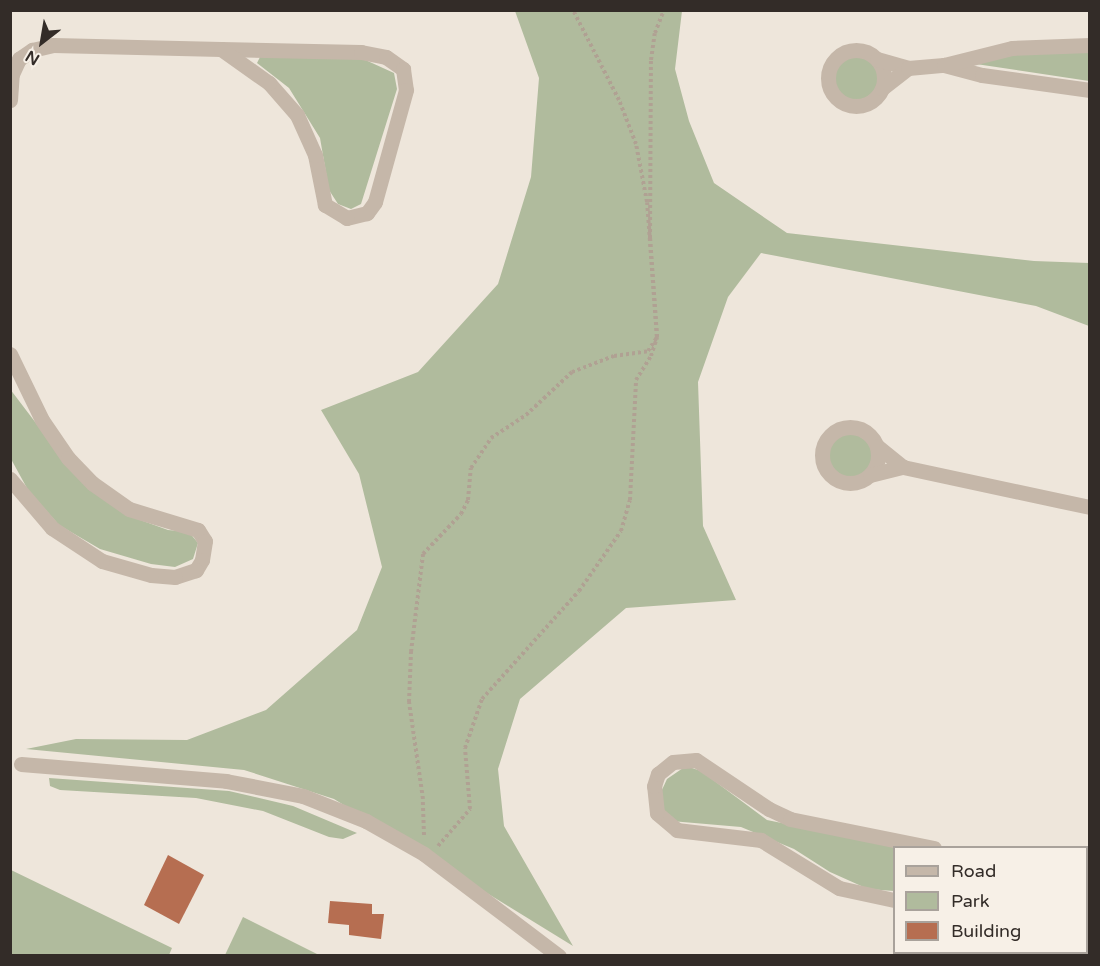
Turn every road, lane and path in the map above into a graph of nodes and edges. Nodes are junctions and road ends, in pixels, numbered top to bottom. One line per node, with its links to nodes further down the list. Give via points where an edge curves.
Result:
1 (573, 10): 12 (path, via 619,100 636,144)
2 (664, 10): 12 (path, via 651,60)
3 (1089, 45): 7 (street, via 1012,48)
4 (221, 49): 4 (street, via 269,83 297,115 315,156 325,205 346,218 367,213 375,202 404,103 403,69 386,57 361,52); 5 (street, via 53,45)
5 (15, 56): 11 (street)
6 (877, 59): 8 (street); 9 (street, via 884,73); 9 (street, via 860,50 841,53 829,68 829,87 834,96 851,106 870,103)
7 (944, 65): 8 (street); 10 (street, via 982,75)
8 (908, 68): 9 (street)
9 (882, 88)
10 (1089, 90)
11 (10, 100)
12 (650, 238): 13 (path)
13 (657, 338): 22 (path, via 636,380 630,500 621,531 579,591 482,699 465,748 470,809 438,847); 22 (path, via 648,351 614,356 572,372 526,415 491,438 471,468 468,500 461,514 423,554 409,702 423,799)
14 (10, 354): 18 (street, via 42,420 68,458 92,483 129,509 150,519 198,530 205,541 202,561 195,570 175,577 151,576 102,561 52,528)
15 (878, 446): 16 (street); 17 (street, via 878,462); 17 (street, via 866,431 847,426 829,435 822,453 827,472 843,483)
16 (903, 467): 17 (street); 19 (street)
17 (870, 475)
18 (10, 479)
19 (1089, 507)
20 (14, 765): 22 (street, via 272,788 345,812)
21 (924, 846): 23 (street, via 790,819 696,759 673,762 658,774 654,786 657,813 677,830 761,840 839,888)
22 (424, 854): 24 (street)
23 (893, 900)
24 (559, 956)

